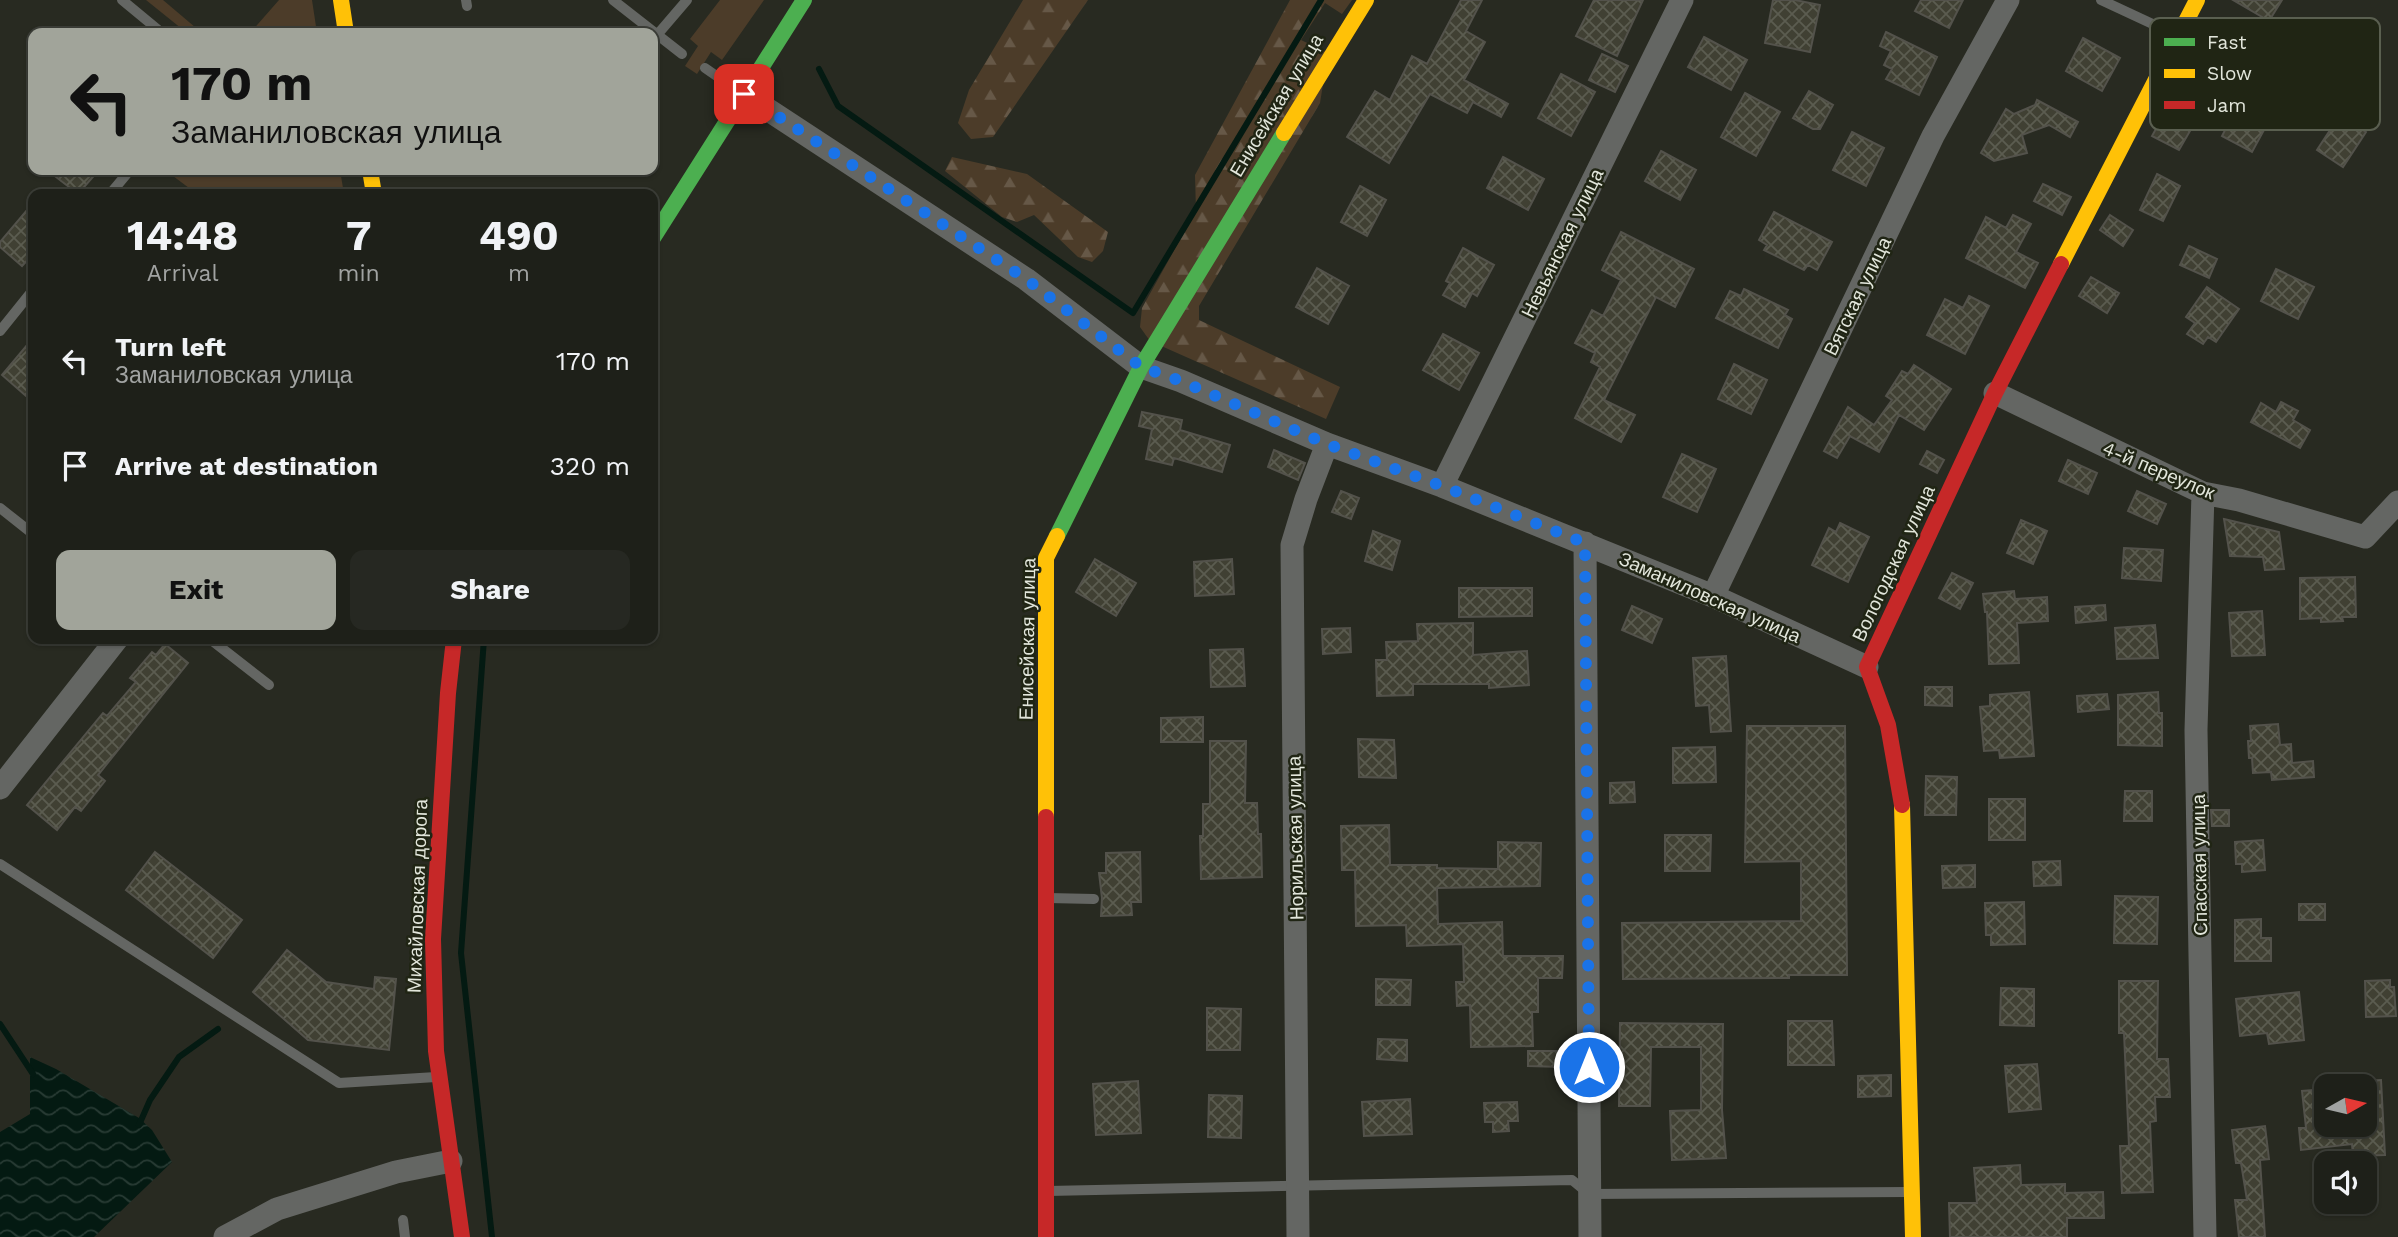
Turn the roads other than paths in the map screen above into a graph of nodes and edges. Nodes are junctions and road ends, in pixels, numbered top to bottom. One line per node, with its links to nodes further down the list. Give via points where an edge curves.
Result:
1 (122, 0): 13 (lane)
2 (341, 0): 14 (street)
3 (613, 0): 15 (lane)
4 (687, 0): 16 (lane)
5 (804, 0): 21 (street)
6 (1366, 0): 27 (street, Енисейская улица)
7 (1682, 0): 30 (street, Невьянская улица)
8 (2008, 0): 36 (street, Вятская улица, via 1933,136)
9 (2101, 0): 12 (lane)
10 (2197, 0): 11 (street, Вологодская улица)
11 (2188, 18)
12 (2150, 23)
13 (156, 28)
14 (345, 28)
15 (648, 28)
16 (658, 34)
17 (658, 36): 18 (lane)
18 (682, 54)
19 (705, 68): 21 (lane)
20 (2150, 91): 28 (street, Вологодская улица)
21 (744, 94): 24 (street); 27 (street, Заманиловская улица, via 1026,279)
22 (126, 175): 23 (lane)
23 (114, 189)
24 (658, 230)
25 (28, 296): 26 (lane)
26 (0, 331)
27 (1141, 367): 29 (street, Заманиловская улица); 44 (street, Енисейская улица, via 1046,558)
28 (1995, 393): 31 (street, 4-й переулок); 40 (street, Вологодская улица)
29 (1327, 444): 30 (street, Заманиловская улица); 48 (street, Норильская улица, via 1292,545)
30 (1442, 486): 35 (street, Заманиловская улица)
31 (2203, 494): 32 (street, 4-й переулок, via 2365,537); 60 (street, Спасская улица, via 2196,730)
32 (2398, 502)
33 (0, 508): 34 (lane)
34 (28, 530)
35 (1585, 543): 36 (street, Заманиловская улица); 51 (street)
36 (1713, 596): 40 (street, Заманиловская улица)
37 (113, 644): 42 (street)
38 (216, 644): 41 (lane)
39 (454, 644): 46 (street, Михайловская дорога, via 433,939)
40 (1867, 667): 50 (street, Вологодская улица, via 1888,725 1903,811)
41 (269, 685)
42 (0, 788)
43 (0, 864): 46 (lane, via 339,1083)
44 (1045, 898): 45 (lane); 49 (street, Енисейская улица)
45 (1094, 899)
46 (439, 1077): 47 (street, Михайловская дорога)
47 (451, 1161): 53 (street, via 397,1172 277,1209); 55 (street, Михайловская дорога)
48 (1298, 1184): 49 (lane); 51 (lane, via 1572,1180); 57 (street, Норильская улица)
49 (1046, 1191): 56 (street, Енисейская улица)
50 (1912, 1192): 51 (lane); 59 (street, Вологодская улица)
51 (1589, 1194): 58 (street)
52 (403, 1220): 54 (lane)
53 (225, 1237)
54 (405, 1237)
55 (463, 1237)
56 (1046, 1237)
57 (1298, 1237)
58 (1590, 1237)
59 (1913, 1237)
60 (2205, 1237)

